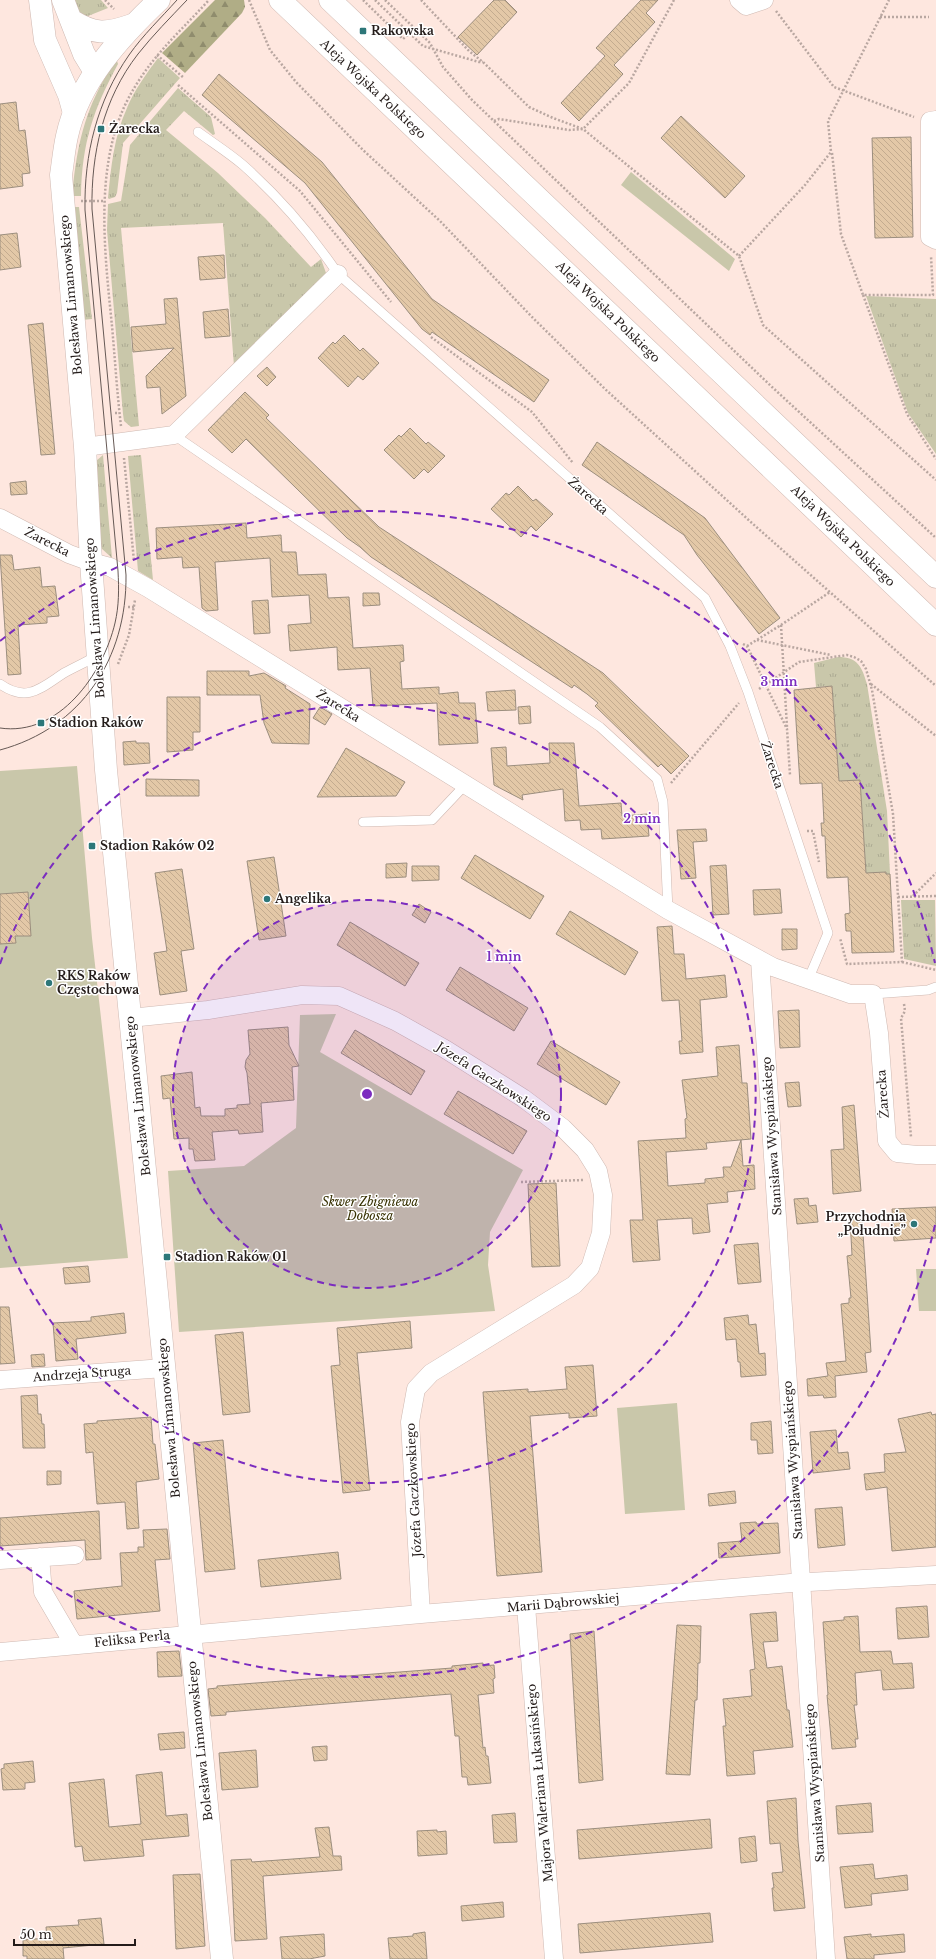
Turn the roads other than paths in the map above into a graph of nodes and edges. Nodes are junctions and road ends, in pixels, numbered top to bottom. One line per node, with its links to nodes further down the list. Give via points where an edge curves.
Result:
1 (40, 0): 10 (main road)
2 (63, 0): 8 (main road)
3 (159, 0): 9 (main road)
4 (280, 0): 22 (main road, Aleja Wojska Polskiego)
5 (330, 0): 21 (main road)
6 (743, 3): 7 (street)
7 (768, 3)
8 (71, 20): 9 (main road, via 100,33 114,32); 11 (main road, via 84,54)
9 (132, 25): 11 (main road)
10 (49, 52): 11 (main road); 12 (main road)
11 (95, 72): 12 (main road)
12 (74, 113): 18 (main road, Bolesława Limanowskiego, via 67,135 61,175)
13 (936, 120): 15 (street, via 930,120)
14 (198, 132): 16 (lane, Żarecka, via 242,164 276,196 316,241)
15 (933, 239)
16 (338, 274): 17 (street); 29 (lane, Żarecka, via 705,598 730,646 749,696 828,933)
17 (174, 435): 18 (street); 27 (lane, via 600,727 657,778 663,802)
18 (85, 447): 20 (main road, Bolesława Limanowskiego)
19 (0, 518): 20 (street, Żarecka, via 69,554)
20 (90, 562): 23 (main road, Bolesława Limanowskiego); 25 (street, Żarecka, via 110,566 148,588)
21 (936, 577)
22 (936, 625)
23 (98, 656): 24 (lane, via 64,674 43,689 25,693 10,691); 32 (main road, Bolesława Limanowskiego, via 106,770)
24 (0, 684)
25 (466, 784): 26 (lane, via 432,820); 27 (street, Żarecka)
26 (363, 822)
27 (668, 910): 28 (street, Żarecka)
28 (760, 960): 29 (street, Żarecka); 40 (street, Stanisława Wyspiańskiego)
29 (808, 980): 31 (street, Żarecka, via 850,994)
30 (936, 987): 31 (lane, Żarecka, via 928,990)
31 (873, 994): 33 (street, Żarecka, via 879,1034 887,1141 897,1153)
32 (130, 1018): 34 (main road, Bolesława Limanowskiego); 42 (street, Józefa Gaczkowskiego, via 208,1010 302,995 339,996 395,1021 523,1098 563,1128 585,1150 598,1171 603,1195 601,1233 590,1268 574,1285 431,1373 416,1389 410,1422)
33 (936, 1155)
34 (164, 1368): 35 (street, Andrzeja Struga); 43 (main road, Bolesława Limanowskiego)
35 (0, 1380)
36 (75, 1555): 37 (street)
37 (40, 1557): 38 (street); 44 (street, via 43,1592)
38 (0, 1560)
39 (936, 1575): 40 (street, Marii Dąbrowskiej)
40 (801, 1583): 41 (street, Marii Dąbrowskiej); 48 (street, Stanisława Wyspiańskiego)
41 (526, 1606): 42 (street, Marii Dąbrowskiej); 47 (street, Majora Waleriana Łukasińskiego)
42 (421, 1614): 43 (street, Marii Dąbrowskiej)
43 (189, 1633): 44 (street, Feliksa Perla); 46 (main road, Bolesława Limanowskiego)
44 (74, 1645): 45 (street, Feliksa Perla)
45 (0, 1652)
46 (222, 1959)
47 (554, 1959)
48 (826, 1959)

